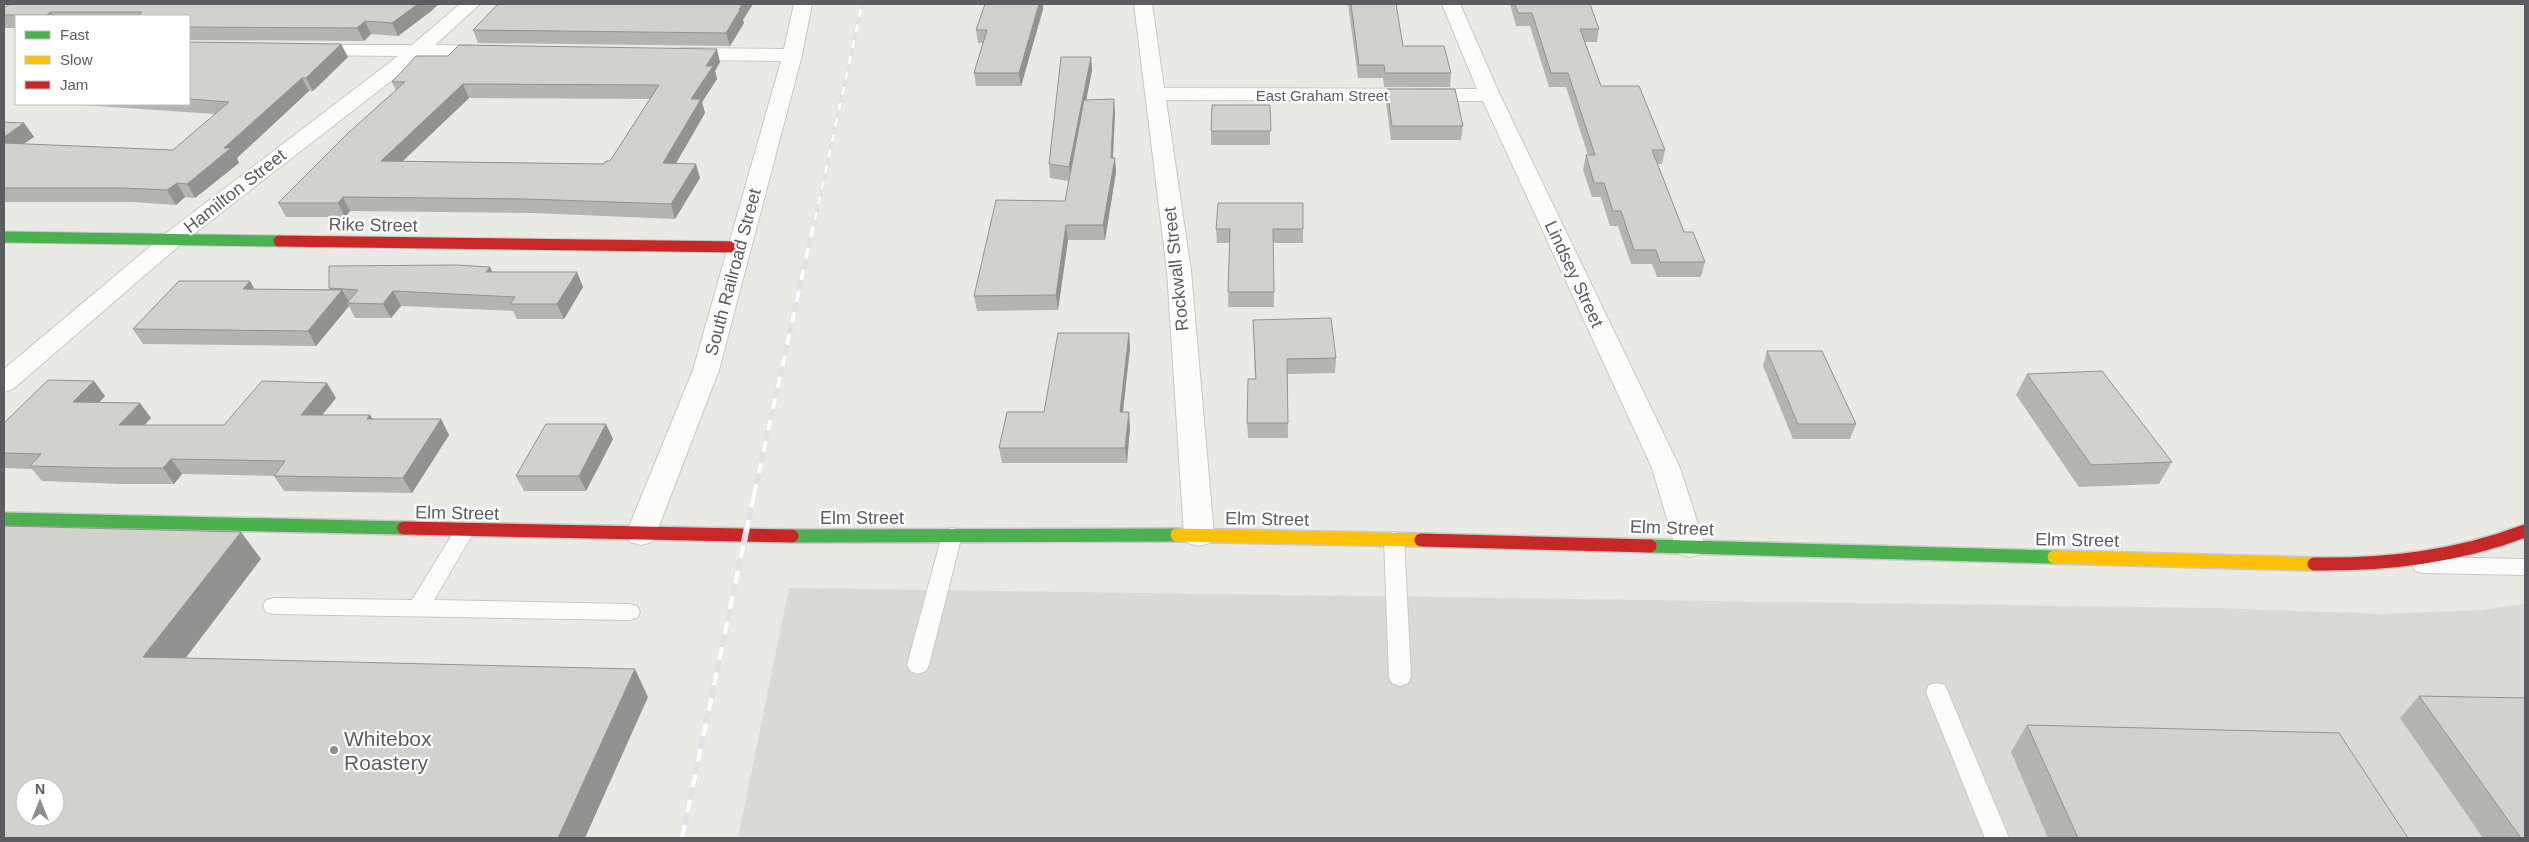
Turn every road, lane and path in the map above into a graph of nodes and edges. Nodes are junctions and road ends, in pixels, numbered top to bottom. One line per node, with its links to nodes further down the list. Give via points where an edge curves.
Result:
1 (471, 4): 6 (street, Hamilton Street)
2 (803, 4): 9 (street, South Railroad Street)
3 (1143, 4): 10 (street, Rockwall Street)
4 (1451, 4): 11 (street, Lindsey Street)
5 (288, 48): 6 (street)
6 (417, 51): 7 (street); 13 (street, Hamilton Street)
7 (505, 52)
8 (661, 54): 9 (street)
9 (792, 55): 14 (street, South Railroad Street)
10 (1154, 94): 11 (street, East Graham Street); 21 (street, Rockwall Street, via 1178,271)
11 (1490, 95): 23 (street, Lindsey Street, via 1666,468)
12 (4, 237): 13 (main road, Rike Street)
13 (172, 239): 14 (main road, Rike Street); 15 (street, Hamilton Street)
14 (741, 248): 19 (street, South Railroad Street, via 706,370)
15 (4, 383)
16 (4, 519): 17 (main road, Elm Street)
17 (465, 530): 19 (main road, Elm Street); 27 (lane)
18 (2525, 531): 24 (main road, Elm Street, via 2478,549 2439,557)
19 (641, 534): 20 (main road, Elm Street)
20 (952, 535): 21 (main road, Elm Street); 29 (lane)
21 (1199, 535): 22 (main road, Elm Street)
22 (1394, 539): 23 (main road, Elm Street); 30 (lane)
23 (1690, 546): 24 (main road, Elm Street)
24 (2368, 564): 25 (lane)
25 (2525, 567)
26 (274, 606): 27 (lane)
27 (418, 608): 28 (lane)
28 (629, 612)
29 (918, 665)
30 (1400, 677)
31 (1937, 692): 32 (lane)
32 (1997, 838)

